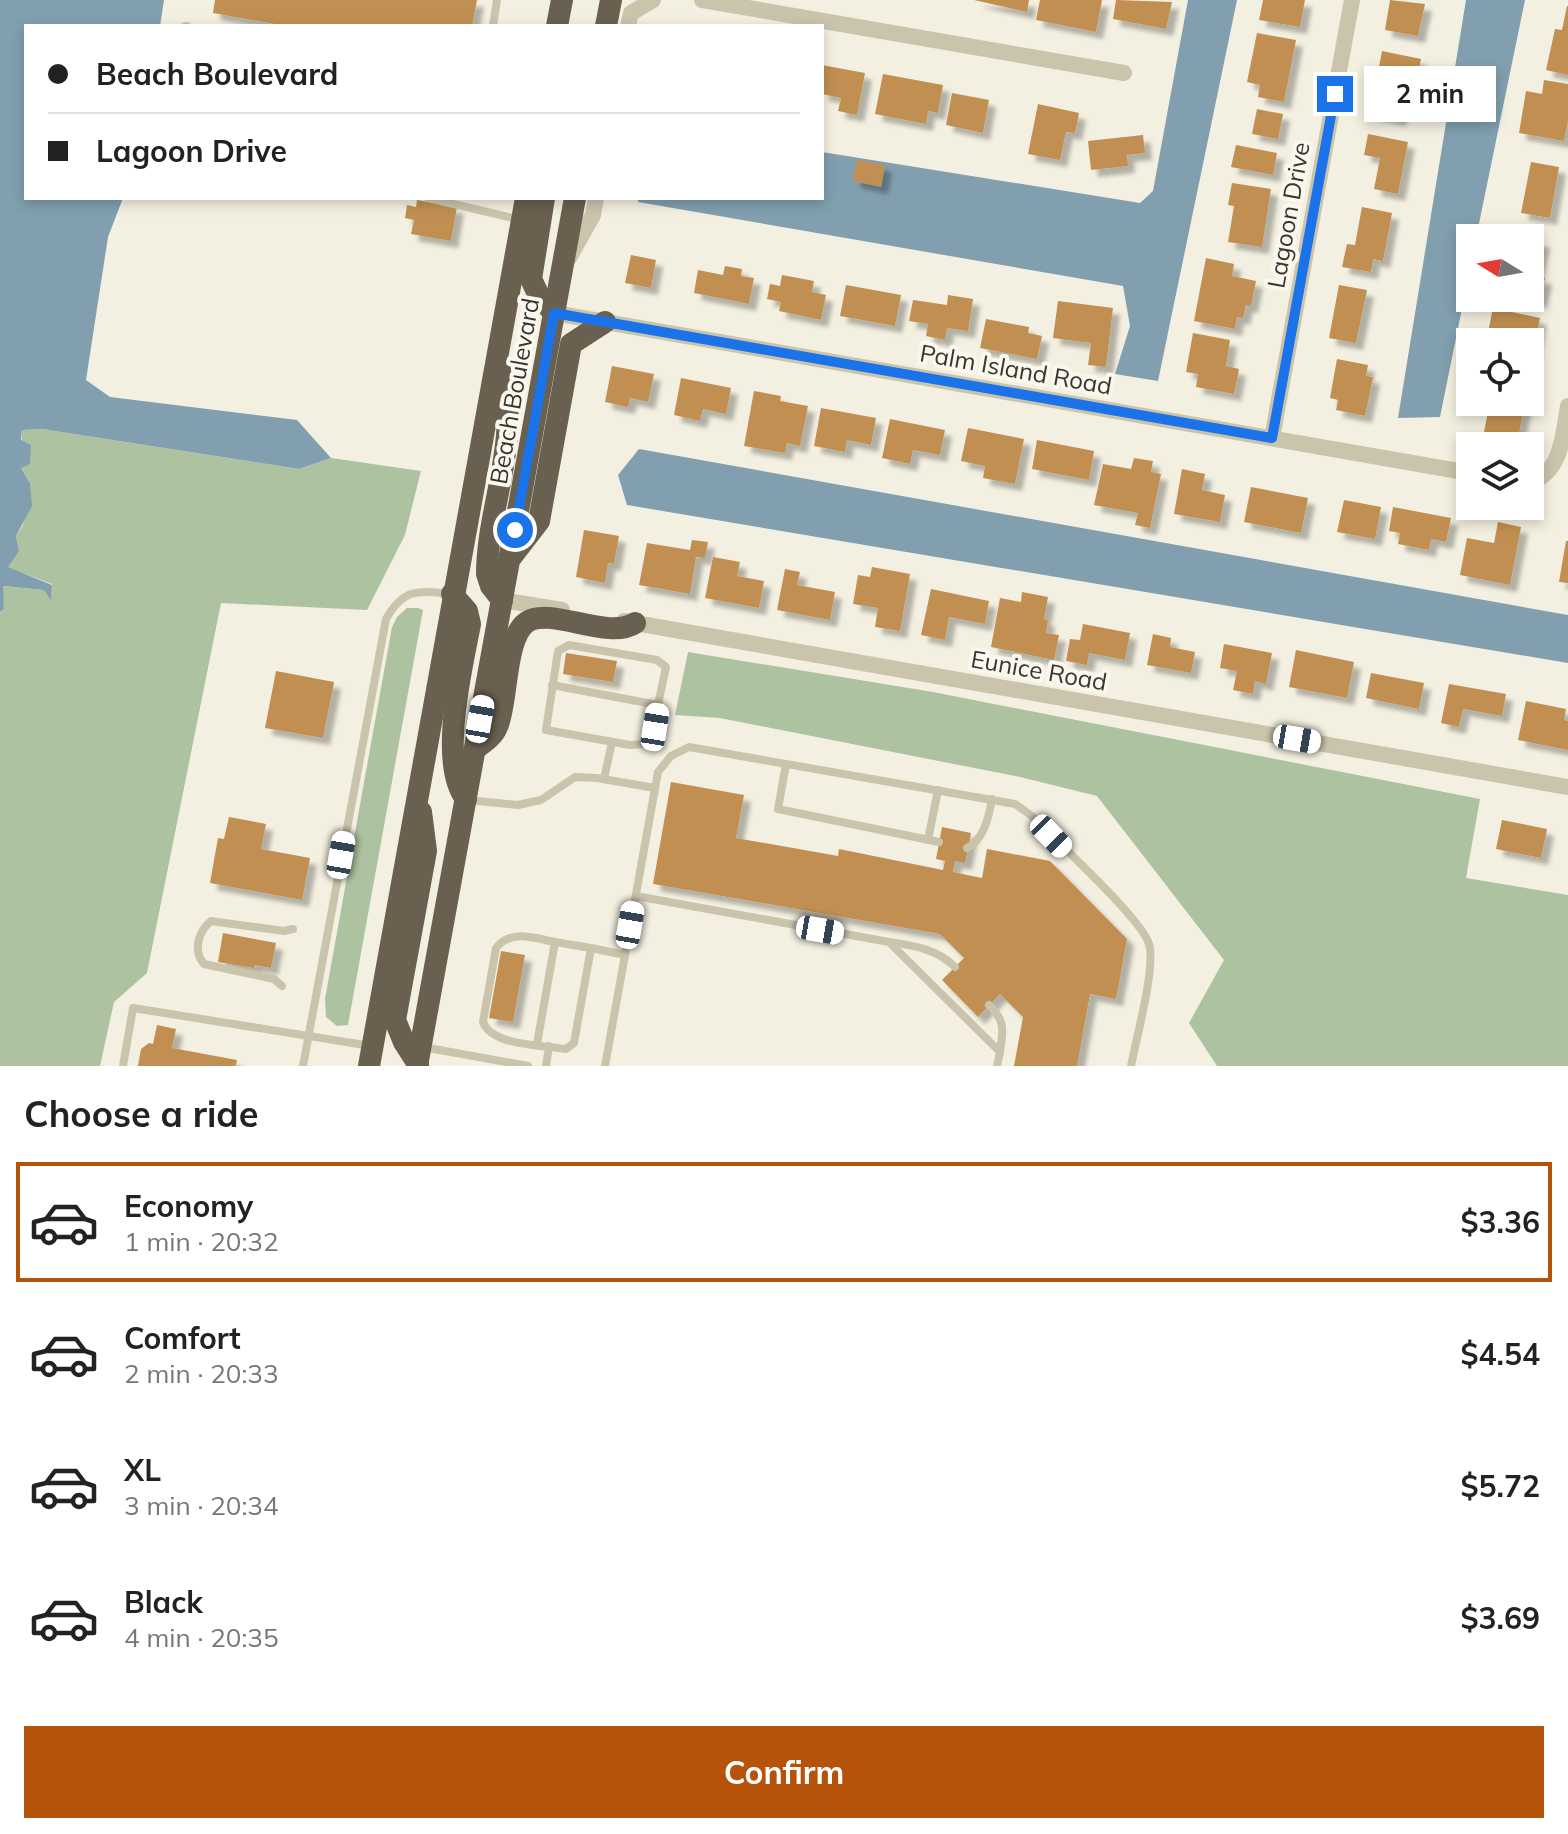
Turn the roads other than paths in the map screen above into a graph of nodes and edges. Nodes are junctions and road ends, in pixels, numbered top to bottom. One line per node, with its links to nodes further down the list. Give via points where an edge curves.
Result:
1 (497, 0): 7 (lane)
2 (562, 0): 8 (highway)
3 (611, 0): 9 (highway)
4 (653, 0): 10 (street, via 631,13)
5 (702, 0): 11 (street)
6 (1352, 0): 23 (street, Lagoon Drive)
7 (493, 24)
8 (557, 24)
9 (606, 24)
10 (628, 24)
11 (1124, 73)
12 (436, 200): 17 (lane)
13 (526, 200): 17 (highway)
14 (544, 200): 19 (highway, via 531,279)
15 (575, 200): 18 (highway, Beach Boulevard)
16 (596, 200): 18 (street, via 593,215)
17 (522, 221): 21 (highway)
18 (562, 270): 19 (highway, Beach Boulevard)
19 (554, 313): 20 (street, Palm Island Road); 26 (highway, Beach Boulevard)
20 (605, 322): 23 (street, Palm Island Road); 26 (highway, via 571,344 539,521)
21 (496, 360): 27 (highway); 28 (highway, via 505,383 507,442 487,574)
22 (1568, 406): 25 (street, via 1558,457)
23 (1272, 438): 24 (street, Palm Island Road)
24 (1456, 471)
25 (1544, 472)
26 (509, 560): 28 (highway, Beach Boulevard)
27 (452, 594): 39 (highway); 40 (highway, via 467,611 470,624 454,709 455,781); 54 (lane, via 404,595 386,619)
28 (502, 600): 29 (street, Eunice Road); 33 (highway, Beach Boulevard)
29 (635, 623): 33 (highway, via 622,629 541,618 525,623 514,645 497,727); 36 (street, Eunice Road)
30 (552, 685): 31 (lane); 31 (lane, via 558,651 569,645 657,660 666,667); 32 (lane, via 546,730)
31 (658, 705): 32 (lane, via 655,727 645,744)
32 (612, 742): 35 (lane)
33 (475, 749): 40 (highway, Beach Boulevard)
34 (786, 764): 37 (lane, via 689,747 671,756 658,772); 38 (lane); 42 (lane, via 778,809)
35 (604, 779): 37 (lane); 40 (lane, via 575,777 541,800 518,805)
36 (1568, 787)
37 (655, 788): 45 (lane)
38 (938, 790): 41 (lane); 42 (lane)
39 (419, 791): 58 (highway); 59 (highway, via 426,851 395,1020 404,1042)
40 (466, 799): 59 (highway, Beach Boulevard)
41 (992, 799): 44 (lane, via 983,830); 66 (lane, via 1015,804 1032,816 1149,943 1150,967)
42 (928, 840): 43 (lane)
43 (939, 842)
44 (967, 848)
45 (636, 896): 48 (lane); 50 (lane)
46 (293, 929): 52 (lane, via 211,921 198,941 198,957 204,964 274,979)
47 (555, 942): 49 (lane); 55 (lane); 55 (lane, via 516,935 503,939 496,948 488,992 486,1031 498,1039)
48 (889, 942): 51 (lane, via 922,947); 57 (lane)
49 (591, 948): 50 (lane); 56 (lane, via 574,1043 566,1049)
50 (625, 955): 64 (lane)
51 (955, 967)
52 (282, 986)
53 (989, 1005): 57 (lane, via 1004,1026)
54 (309, 1036): 58 (lane); 60 (lane, via 133,1008); 61 (lane)
55 (537, 1044): 56 (lane)
56 (549, 1046): 63 (lane)
57 (1000, 1052): 65 (lane)
58 (370, 1056)
59 (420, 1060): 62 (lane)
60 (123, 1066)
61 (303, 1066)
62 (528, 1066)
63 (546, 1066)
64 (605, 1066)
65 (997, 1066)
66 (1131, 1066)

